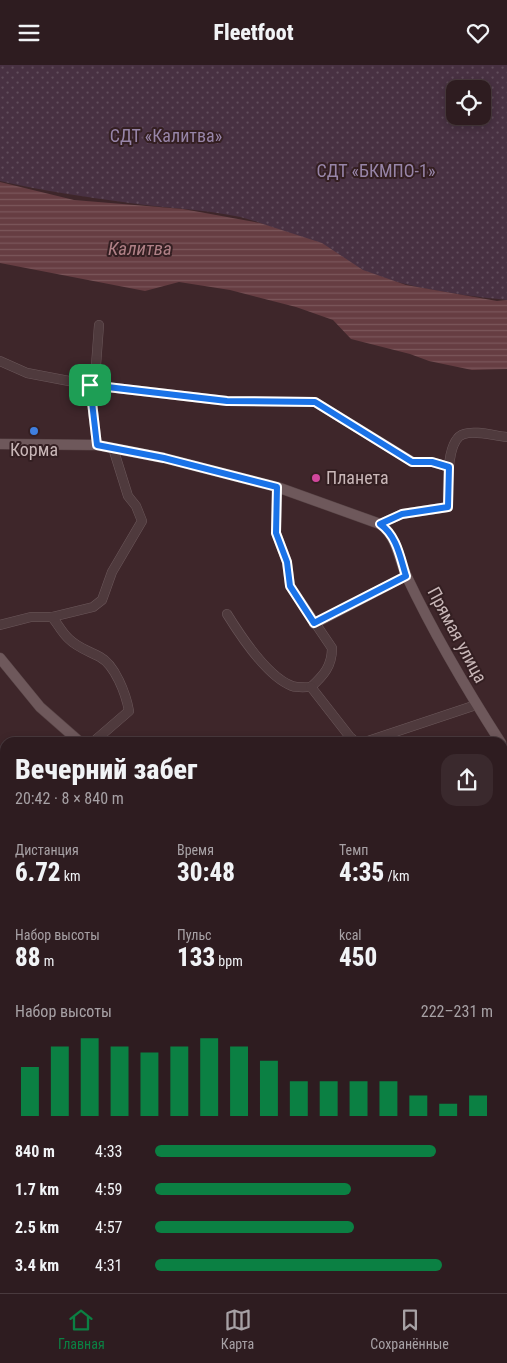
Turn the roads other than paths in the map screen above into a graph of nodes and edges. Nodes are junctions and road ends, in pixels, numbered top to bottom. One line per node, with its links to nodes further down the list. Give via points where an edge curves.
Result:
1 (99, 325): 3 (street, via 95,379)
2 (0, 361): 3 (street, via 27,373)
3 (90, 385): 6 (street); 8 (street, via 227,401 315,402 412,462 432,462)
4 (507, 437): 8 (street, via 466,433 457,437)
5 (0, 444): 6 (main road)
6 (97, 445): 7 (main road)
7 (114, 448): 9 (main road); 13 (street, via 128,496 140,511 142,521 112,572 102,600 93,607)
8 (449, 467): 10 (street, via 448,507 402,514)
9 (277, 487): 10 (main road); 14 (street, via 276,533 287,562 290,586)
10 (380, 524): 11 (main road, Прямая улица, via 394,539)
11 (406, 576): 14 (street); 18 (main road, Прямая улица)
12 (228, 614): 17 (street, via 246,644 284,682 294,687)
13 (52, 617): 15 (street, via 31,617); 20 (street, via 69,640 110,665 128,702 129,711)
14 (314, 623): 17 (street, via 332,648 332,660 324,675)
15 (0, 625)
16 (0, 658): 19 (main road, via 40,707)
17 (311, 687): 21 (street)
18 (476, 705): 22 (street); 23 (main road, Прямая улица)
19 (75, 737)
20 (99, 737)
21 (350, 737)
22 (380, 737)
23 (497, 737)

